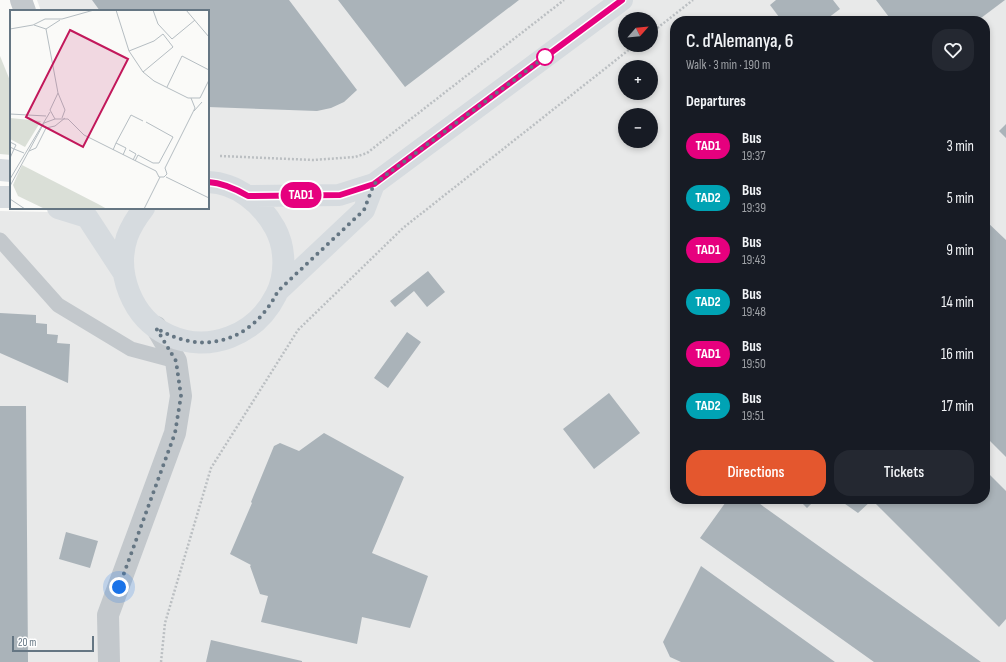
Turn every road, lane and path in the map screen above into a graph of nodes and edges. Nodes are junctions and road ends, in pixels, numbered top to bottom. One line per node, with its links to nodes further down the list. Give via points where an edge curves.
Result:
1 (21, 0): 5 (street)
2 (564, 0): 10 (path, via 367,153 354,157 314,160)
3 (622, 0): 14 (street)
4 (693, 0): 6 (path)
5 (25, 10)
6 (672, 16)
7 (670, 18): 8 (path)
8 (658, 27)
9 (626, 52): 27 (path, via 403,228 298,330 211,468 165,623)
10 (216, 156)
11 (0, 170): 12 (street)
12 (10, 171)
13 (209, 182): 16 (street, via 224,184)
14 (374, 184): 16 (street, via 340,195); 23 (street, via 364,210)
15 (0, 196): 17 (street); 18 (lane)
16 (248, 196): 23 (street, via 270,218 277,232 283,261)
17 (10, 197)
18 (0, 208)
19 (61, 209): 22 (street, via 87,218)
20 (143, 209): 22 (street, via 134,220 127,237 123,254)
21 (0, 240): 25 (lane, via 58,305 131,349)
22 (124, 272): 24 (street, via 127,288 134,303)
23 (278, 291): 24 (street, via 272,303 255,323 244,331 220,341 193,342)
24 (156, 328): 25 (street)
25 (176, 361): 26 (street, via 181,396 175,433 108,615)
26 (109, 662)
27 (161, 662)

